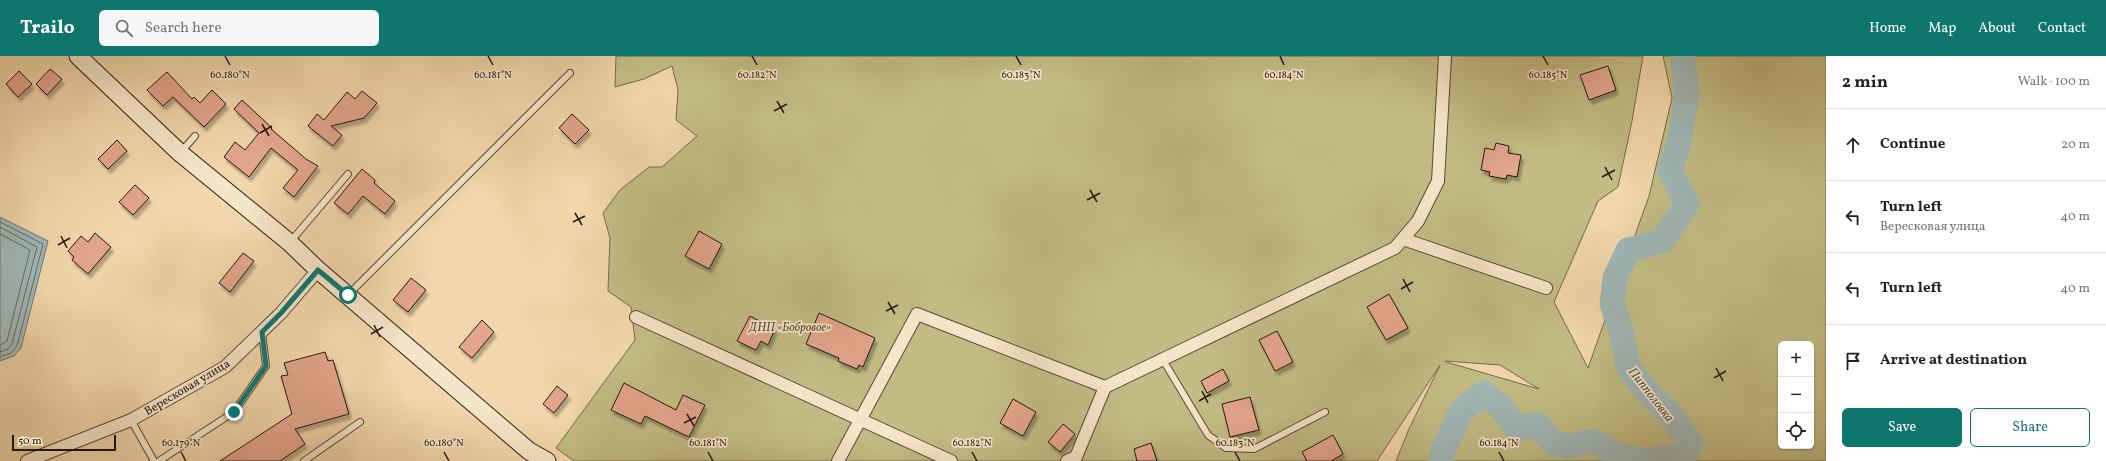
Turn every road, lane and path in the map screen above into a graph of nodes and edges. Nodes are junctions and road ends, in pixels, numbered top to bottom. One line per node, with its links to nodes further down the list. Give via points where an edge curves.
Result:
1 (78, 56): 5 (main road)
2 (1447, 56): 7 (street, via 1438,181 1418,221)
3 (570, 73): 11 (lane)
4 (195, 136): 5 (lane)
5 (180, 153): 8 (main road)
6 (348, 174): 8 (lane)
7 (1403, 239): 10 (street); 14 (street, via 1395,248)
8 (290, 243): 9 (main road)
9 (318, 270): 11 (main road); 13 (street, Вересковая улица)
10 (1546, 288)
11 (348, 295): 25 (main road, via 529,451)
12 (636, 317): 18 (street)
13 (262, 332): 17 (street, Вересковая улица, via 225,367); 23 (lane, via 266,366 234,412)
14 (1163, 360): 15 (street); 16 (lane, via 1208,436 1226,448 1254,449)
15 (1105, 387): 18 (street, via 917,314); 20 (street)
16 (1325, 412)
17 (131, 420): 21 (street, Вересковая улица); 22 (lane)
18 (860, 421): 26 (street); 27 (street)
19 (360, 422): 24 (lane)
20 (1074, 460)
21 (27, 461)
22 (154, 461)
23 (159, 461)
24 (304, 461)
25 (547, 461)
26 (838, 461)
27 (951, 461)

